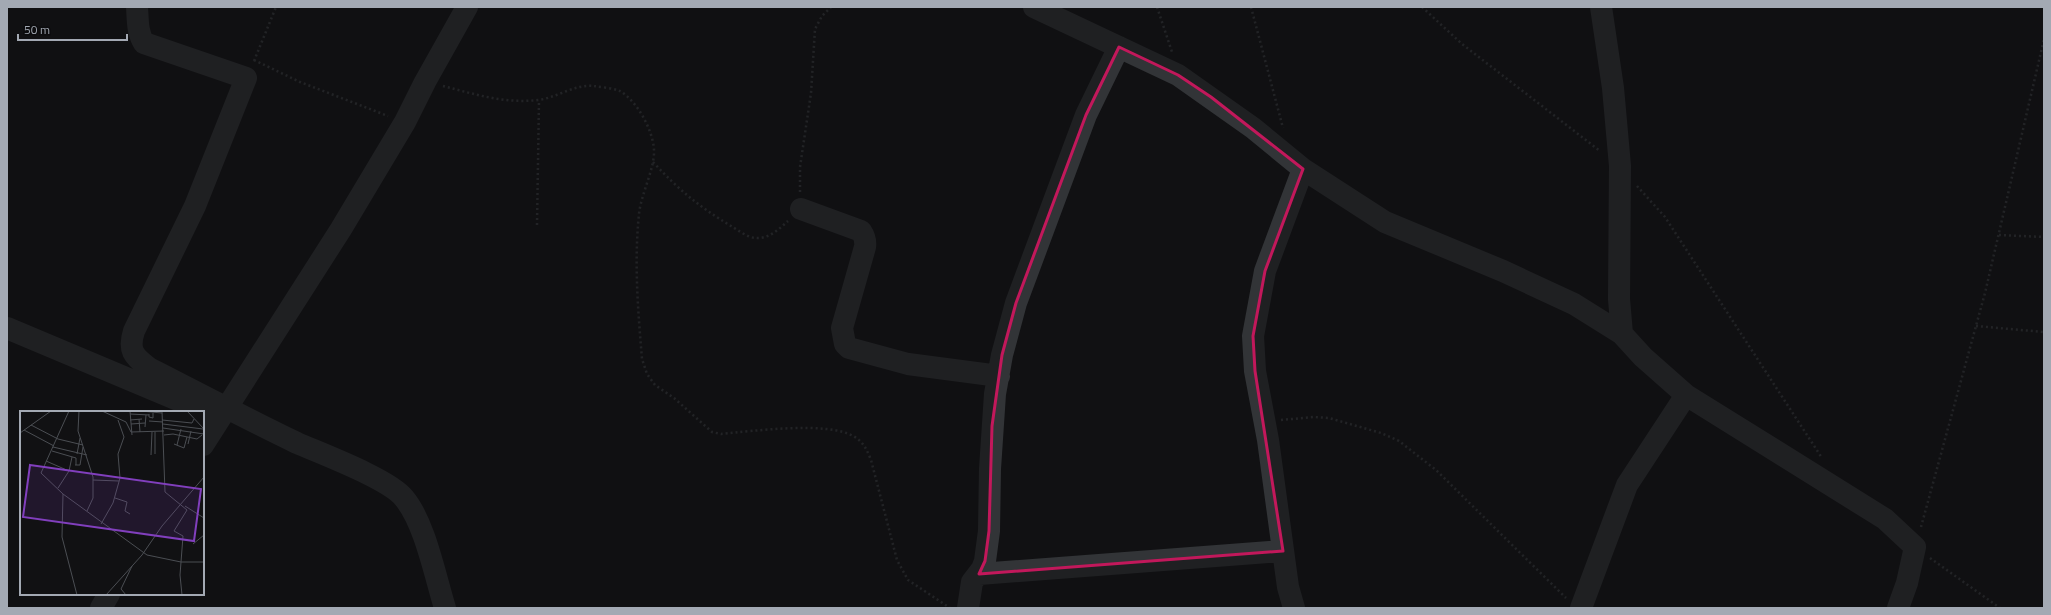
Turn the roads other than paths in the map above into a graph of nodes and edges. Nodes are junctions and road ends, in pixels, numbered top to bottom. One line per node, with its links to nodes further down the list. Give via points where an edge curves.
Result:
1 (137, 7): 12 (street, via 138,28 144,43 250,69 195,206 131,341 132,351 148,368)
2 (467, 7): 12 (street, via 405,122 341,229)
3 (1034, 7): 5 (street)
4 (1601, 7): 9 (street, via 1614,88 1620,166 1619,299)
5 (1119, 47): 6 (street, via 1178,75 1247,123); 10 (street, via 1086,115 1016,303)
6 (1303, 169): 9 (street, via 1385,222 1503,271 1574,304); 14 (street, via 1265,271 1253,336 1255,371 1265,422)
7 (801, 210): 10 (street, via 861,231 864,235 865,247 842,328 844,344 849,348 908,364)
8 (7, 328): 12 (street)
9 (1622, 334): 11 (street, via 1643,357)
10 (998, 376): 15 (street, via 992,426 989,531 985,561)
11 (1686, 395): 17 (street, via 1627,485); 22 (street, via 1880,515 1915,547)
12 (223, 413): 13 (street); 19 (street, via 387,484 403,497 412,509 420,528)
13 (204, 442)
14 (1283, 551): 15 (street); 21 (street)
15 (980, 574): 20 (street, via 972,582)
16 (108, 595): 18 (street)
17 (1576, 605)
18 (100, 608)
19 (445, 608)
20 (968, 608)
21 (1294, 608)
22 (1898, 608)

